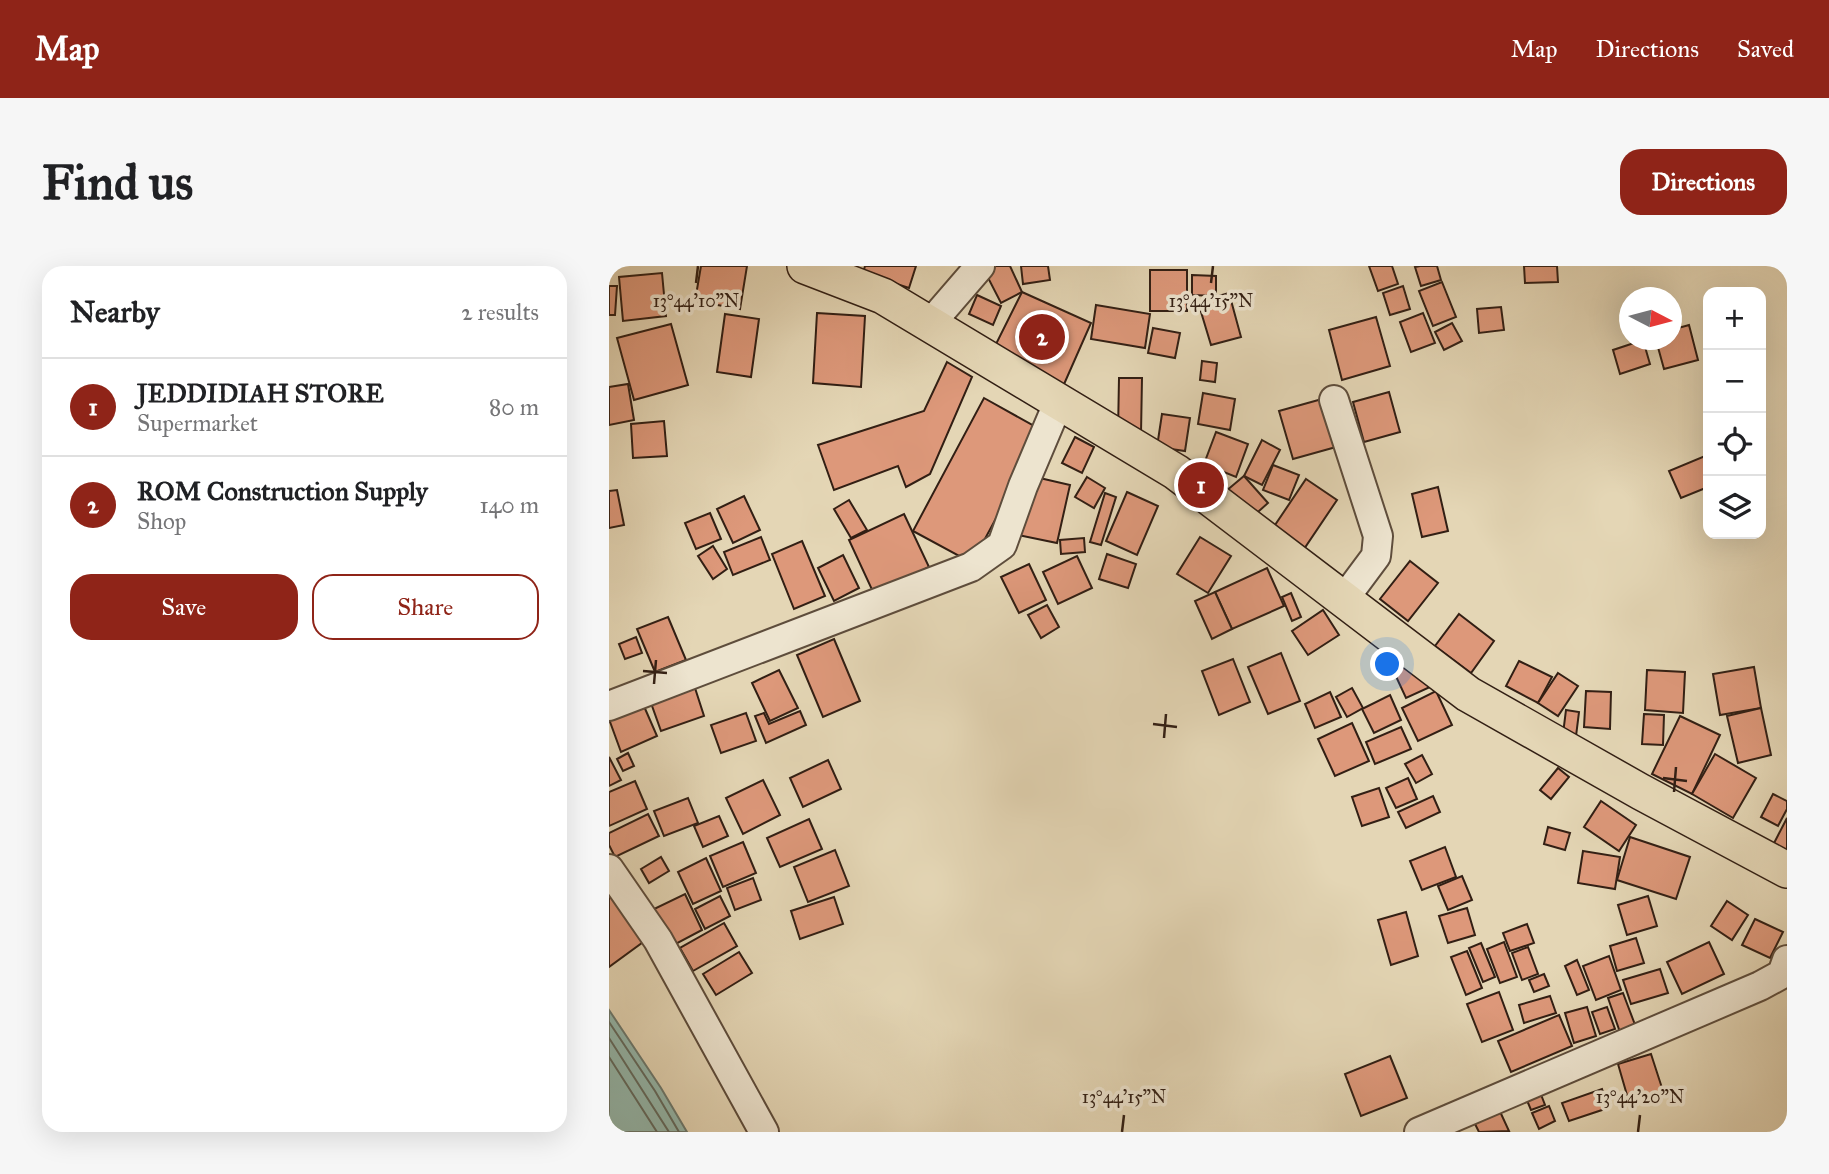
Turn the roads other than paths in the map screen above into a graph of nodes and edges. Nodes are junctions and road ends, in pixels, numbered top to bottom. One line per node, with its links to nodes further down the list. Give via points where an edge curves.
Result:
1 (805, 266): 3 (main road, via 883,296)
2 (980, 266): 3 (street)
3 (930, 324): 5 (main road)
4 (1334, 400): 6 (street, via 1378,537 1376,556)
5 (1059, 401): 6 (main road, via 1176,472); 7 (street, via 1002,545 971,567)
6 (1344, 599): 9 (main road, via 1468,694)
7 (609, 706)
8 (609, 869): 11 (street, via 658,940)
9 (1787, 870)
10 (1787, 960): 12 (street, via 1782,974 1760,986)
11 (764, 1132)
12 (1419, 1132)

